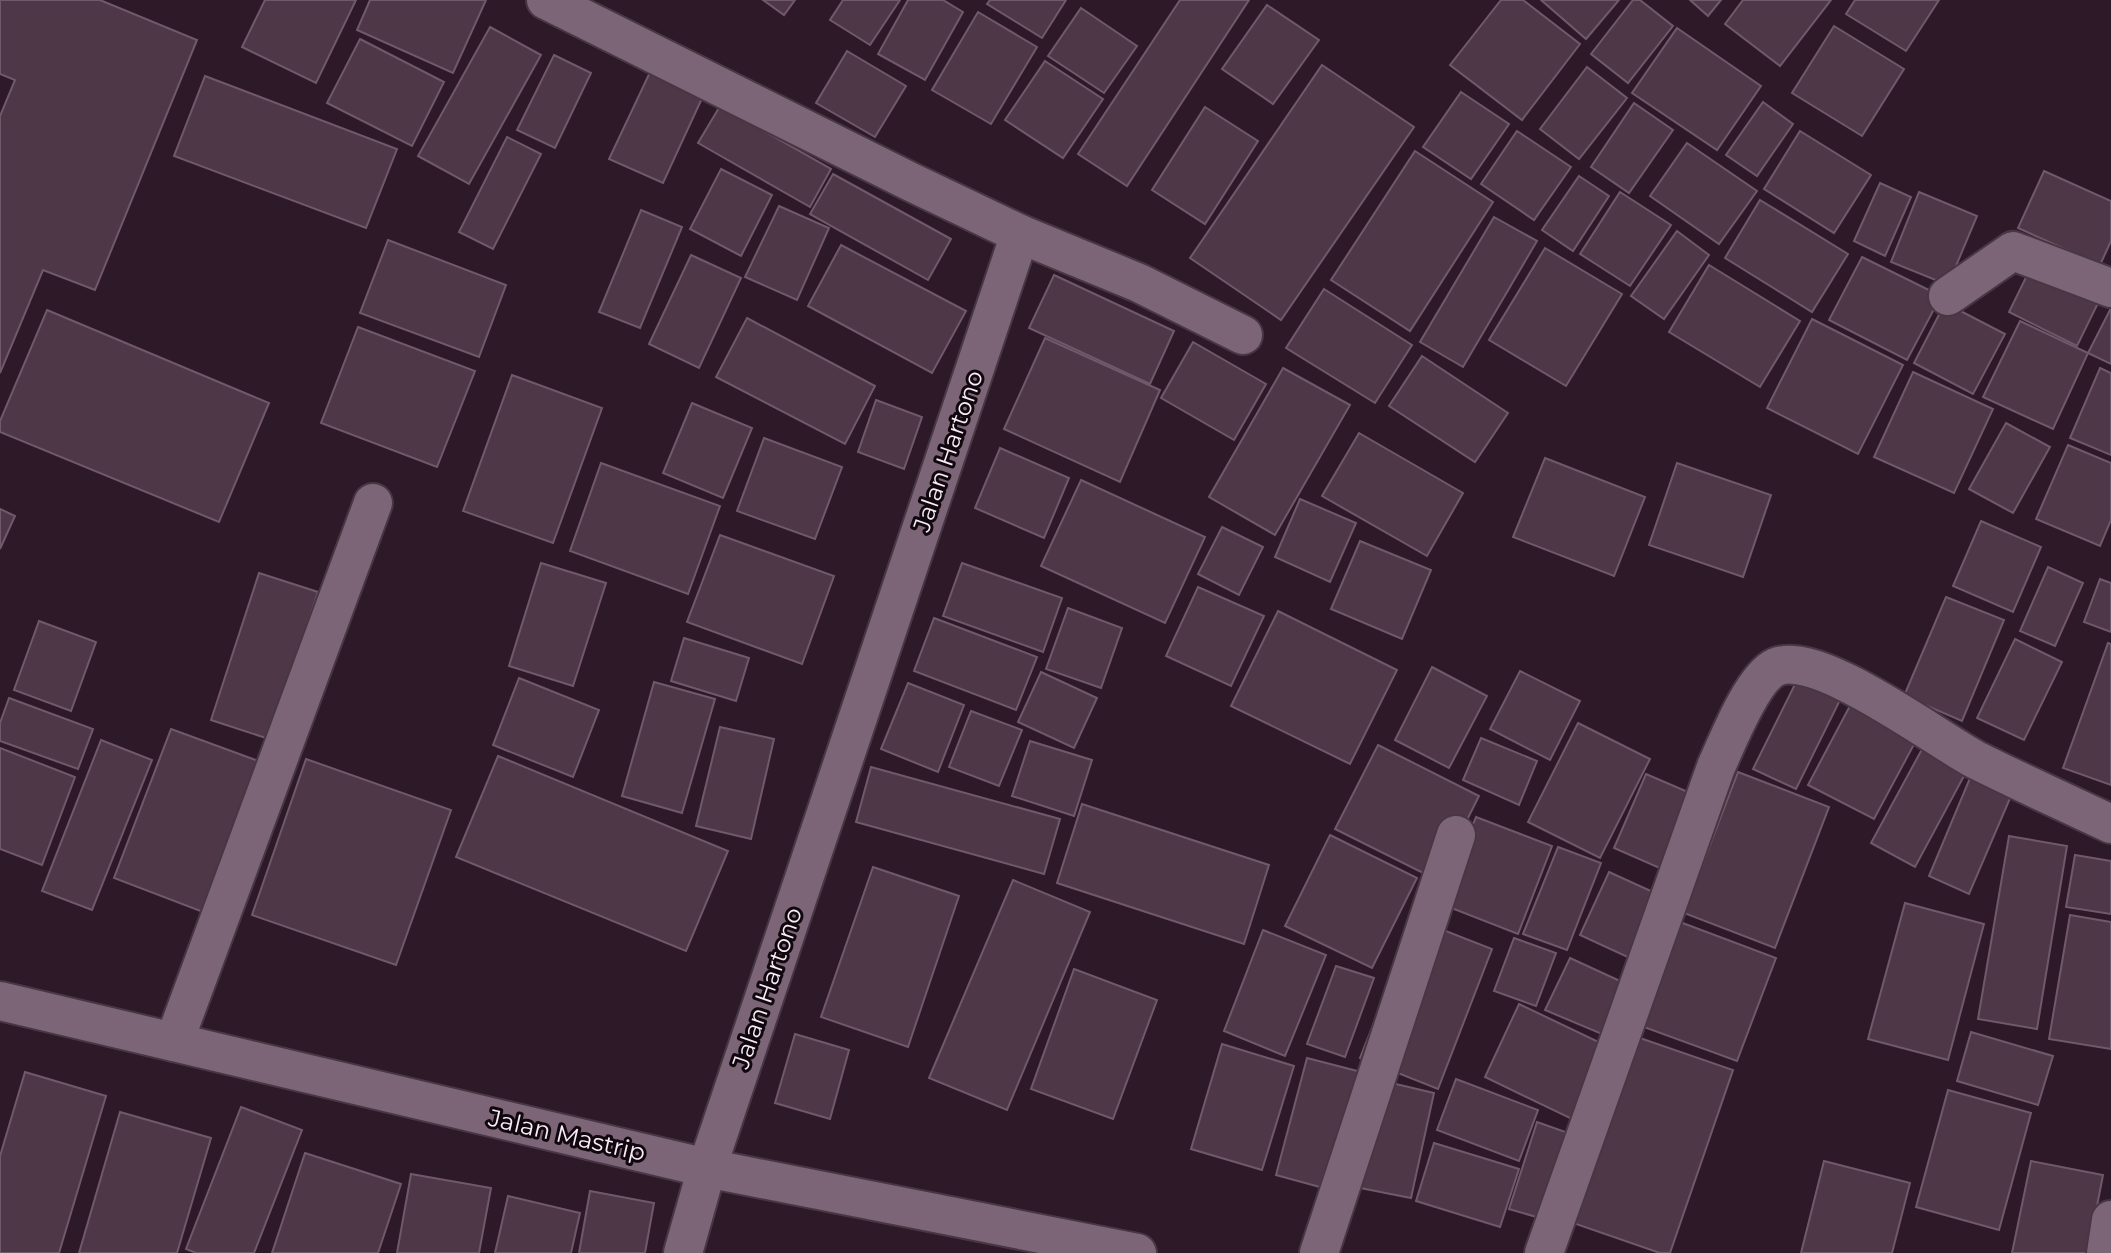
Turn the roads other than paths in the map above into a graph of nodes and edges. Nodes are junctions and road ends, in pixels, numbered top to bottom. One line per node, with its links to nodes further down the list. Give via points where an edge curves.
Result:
1 (567, 5): 2 (street)
2 (1020, 234): 5 (street, via 1139,283); 11 (street, Jalan Hartono)
3 (2111, 288): 4 (street, via 2013,251)
4 (1948, 296)
5 (1243, 335)
6 (373, 503): 10 (street)
7 (2111, 824): 16 (street, via 1974,759 1836,677 1807,667 1777,667 1761,680 1716,767)
8 (1456, 835): 15 (street)
9 (0, 1001): 10 (street, Jalan Mastrip)
10 (174, 1042): 11 (street, Jalan Mastrip)
11 (707, 1168): 13 (street, Jalan Hartono); 14 (street, Jalan Mastrip)
12 (2111, 1220): 17 (street)
13 (684, 1253)
14 (1137, 1253)
15 (1319, 1253)
16 (1544, 1253)
17 (2106, 1253)

